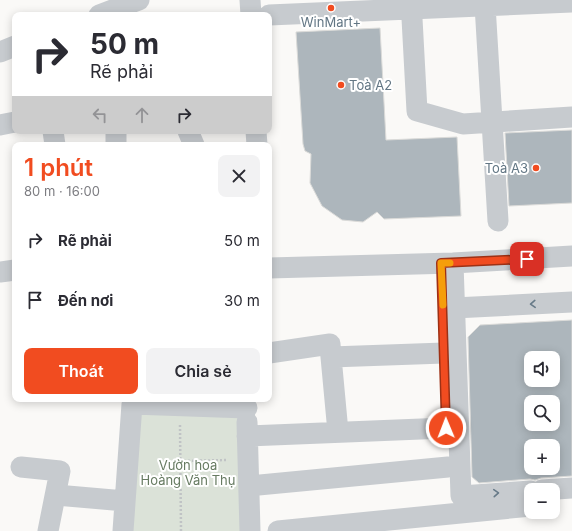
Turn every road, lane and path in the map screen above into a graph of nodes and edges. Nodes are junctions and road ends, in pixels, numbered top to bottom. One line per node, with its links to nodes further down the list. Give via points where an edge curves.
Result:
1 (250, 0): 7 (street)
2 (572, 2): 5 (street)
3 (135, 4): 6 (street)
4 (411, 4): 5 (street); 8 (street); 12 (street, via 417,110 463,124)
5 (484, 5): 12 (street)
6 (109, 12)
7 (251, 12)
8 (272, 15)
9 (12, 47): 10 (street)
10 (0, 52)
11 (572, 117): 12 (street)
12 (492, 122): 15 (street)
13 (12, 123): 14 (street)
14 (0, 125)
15 (498, 221)
16 (572, 256): 17 (street)
17 (447, 263): 18 (street); 22 (street); 24 (street)
18 (272, 268)
19 (12, 270): 20 (street)
20 (0, 272)
21 (572, 302): 22 (street, one-way to 22)
22 (454, 308): 38 (street, one-way to 38, via 462,496)
23 (272, 353): 25 (street, via 330,344)
24 (444, 353): 25 (street); 29 (street)
25 (331, 357): 30 (street)
26 (144, 414): 27 (street)
27 (180, 415): 28 (street); 32 (path)
28 (247, 415): 30 (street); 31 (street); 40 (street, via 132,404)
29 (446, 428): 30 (street); 34 (street)
30 (338, 432)
31 (248, 460): 32 (path); 35 (street)
32 (180, 461): 47 (path)
33 (21, 466): 39 (street, via 60,471)
34 (448, 468): 35 (street); 44 (street)
35 (249, 486): 48 (street)
36 (572, 488): 37 (street)
37 (560, 489)
38 (524, 492)
39 (56, 495): 40 (street); 45 (street)
40 (125, 502): 46 (street)
41 (572, 502): 42 (street)
42 (560, 503)
43 (524, 507): 44 (street)
44 (438, 520): 49 (street)
45 (48, 531)
46 (123, 531)
47 (181, 531)
48 (250, 531)
49 (278, 531)

